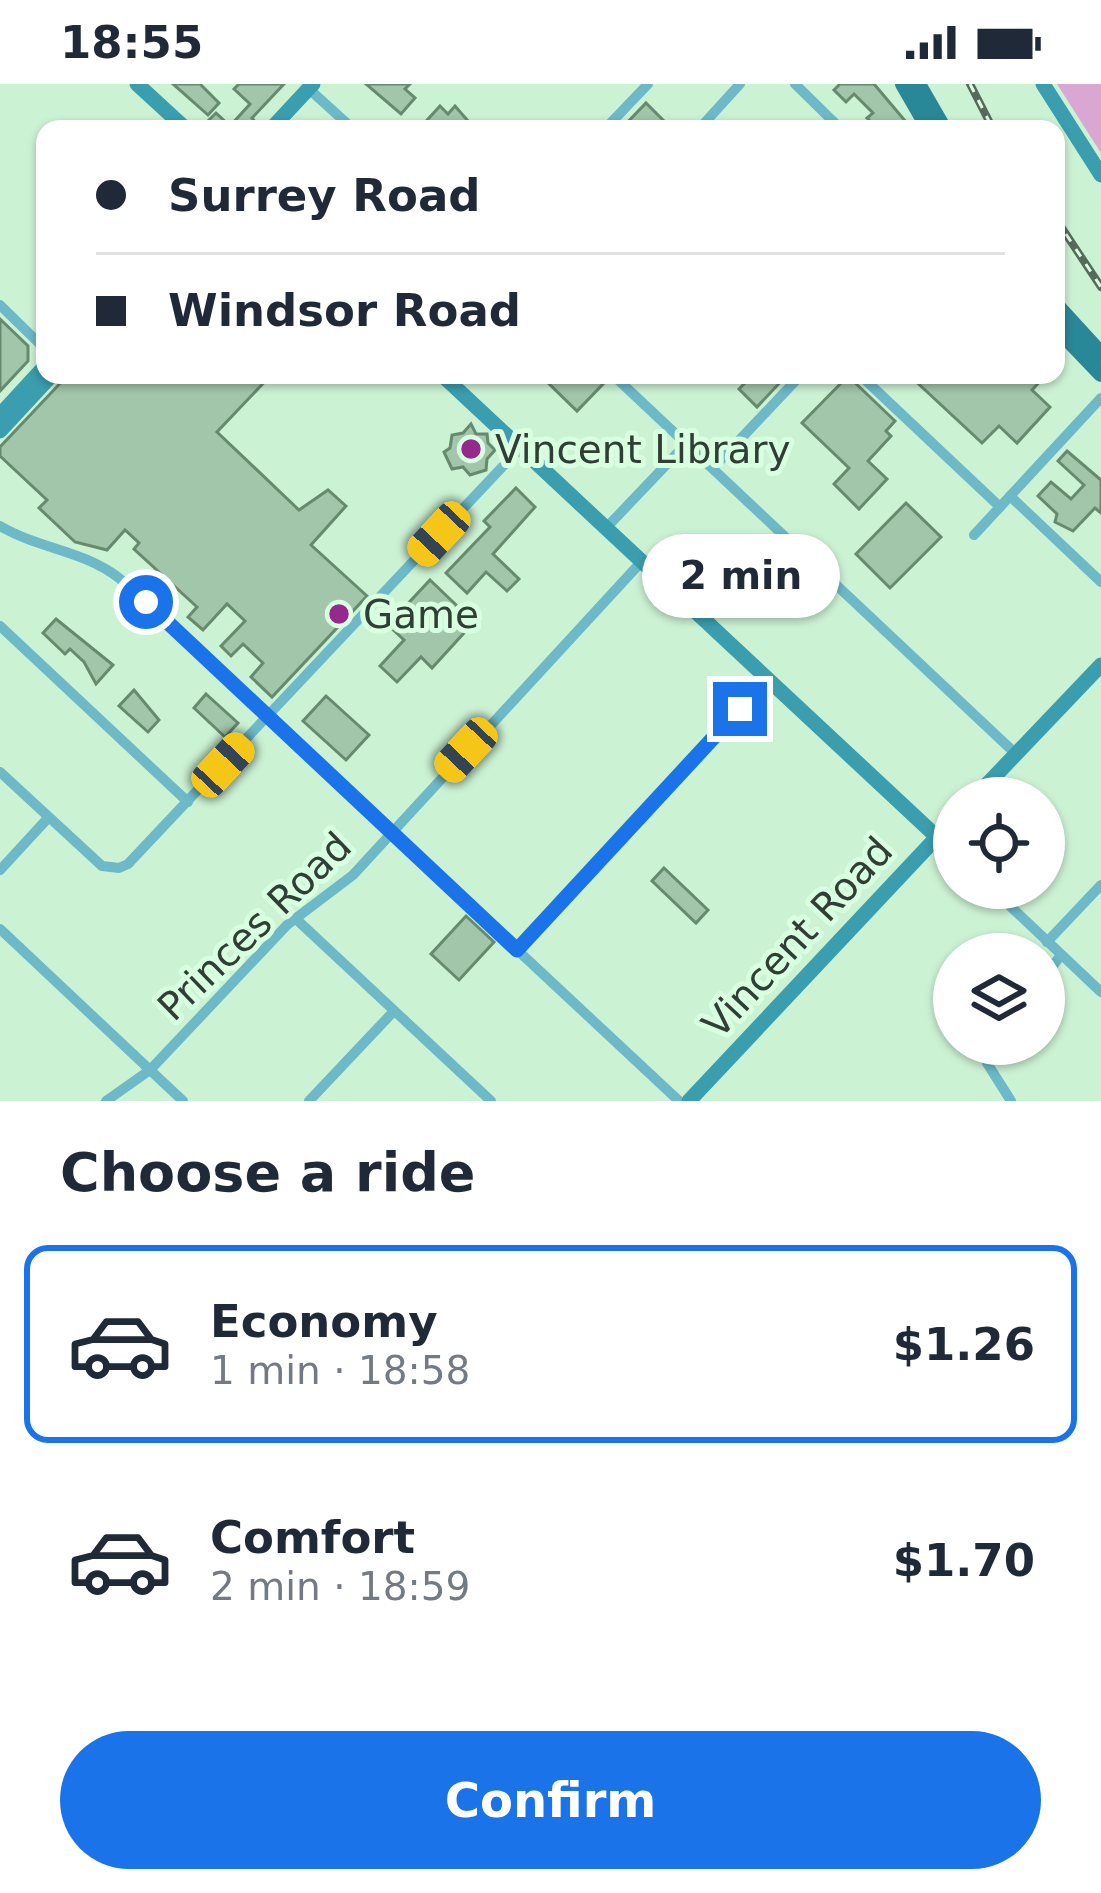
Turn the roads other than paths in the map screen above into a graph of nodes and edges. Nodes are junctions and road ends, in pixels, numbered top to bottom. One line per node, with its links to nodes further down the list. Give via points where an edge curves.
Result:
1 (137, 84): 9 (street)
2 (648, 84): 12 (street)
3 (740, 84): 13 (street)
4 (795, 84): 14 (street)
5 (903, 84): 15 (main road)
6 (917, 84): 16 (main road)
7 (1043, 84): 17 (street)
8 (311, 86): 10 (street); 11 (street)
9 (176, 120)
10 (279, 120)
11 (344, 120)
12 (614, 120)
13 (706, 120)
14 (832, 120)
15 (924, 120)
16 (939, 120)
17 (1101, 175)
18 (0, 305): 21 (street)
19 (1065, 315): 22 (main road)
20 (1065, 336): 23 (main road)
21 (36, 340)
22 (1101, 354)
23 (1101, 374)
24 (36, 376): 31 (street)
25 (44, 384): 32 (street)
26 (453, 384): 34 (street)
27 (623, 384): 33 (street)
28 (792, 384): 35 (street)
29 (870, 384): 37 (street)
30 (1101, 398): 36 (street)
31 (0, 415)
32 (0, 431)
33 (686, 444): 35 (street); 39 (street)
34 (520, 447): 39 (street); 46 (street)
35 (713, 468): 47 (street)
36 (1010, 496): 37 (street); 42 (street)
37 (1000, 507): 40 (street)
38 (0, 526): 46 (street, via 101,564)
39 (608, 527): 41 (street)
40 (974, 535)
41 (643, 560): 45 (street); 52 (street, Princes Road)
42 (1101, 582)
43 (0, 626): 50 (street)
44 (1101, 664): 47 (street)
45 (768, 679): 53 (street); 62 (street)
46 (268, 715): 50 (street); 52 (street)
47 (1016, 754): 49 (street)
48 (0, 772): 51 (street)
49 (994, 777)
50 (188, 802): 51 (street, via 119,868 102,866)
51 (48, 818): 55 (street)
52 (391, 832): 58 (street, Princes Road, via 344,884); 62 (street)
53 (933, 833)
54 (933, 841): 73 (street, Vincent Road)
55 (0, 870)
56 (1101, 885): 61 (street)
57 (1013, 909): 60 (street)
58 (295, 918): 65 (street); 67 (street, Princes Road)
59 (0, 929): 67 (street)
60 (1038, 933)
61 (1056, 933)
62 (517, 950): 72 (street)
63 (1065, 959): 64 (street)
64 (1101, 992)
65 (394, 1011): 70 (street); 71 (street)
66 (987, 1065): 74 (street)
67 (150, 1070): 68 (street, Princes Road); 69 (street)
68 (106, 1101)
69 (183, 1101)
70 (309, 1101)
71 (491, 1101)
72 (679, 1101)
73 (689, 1101)
74 (1011, 1101)

